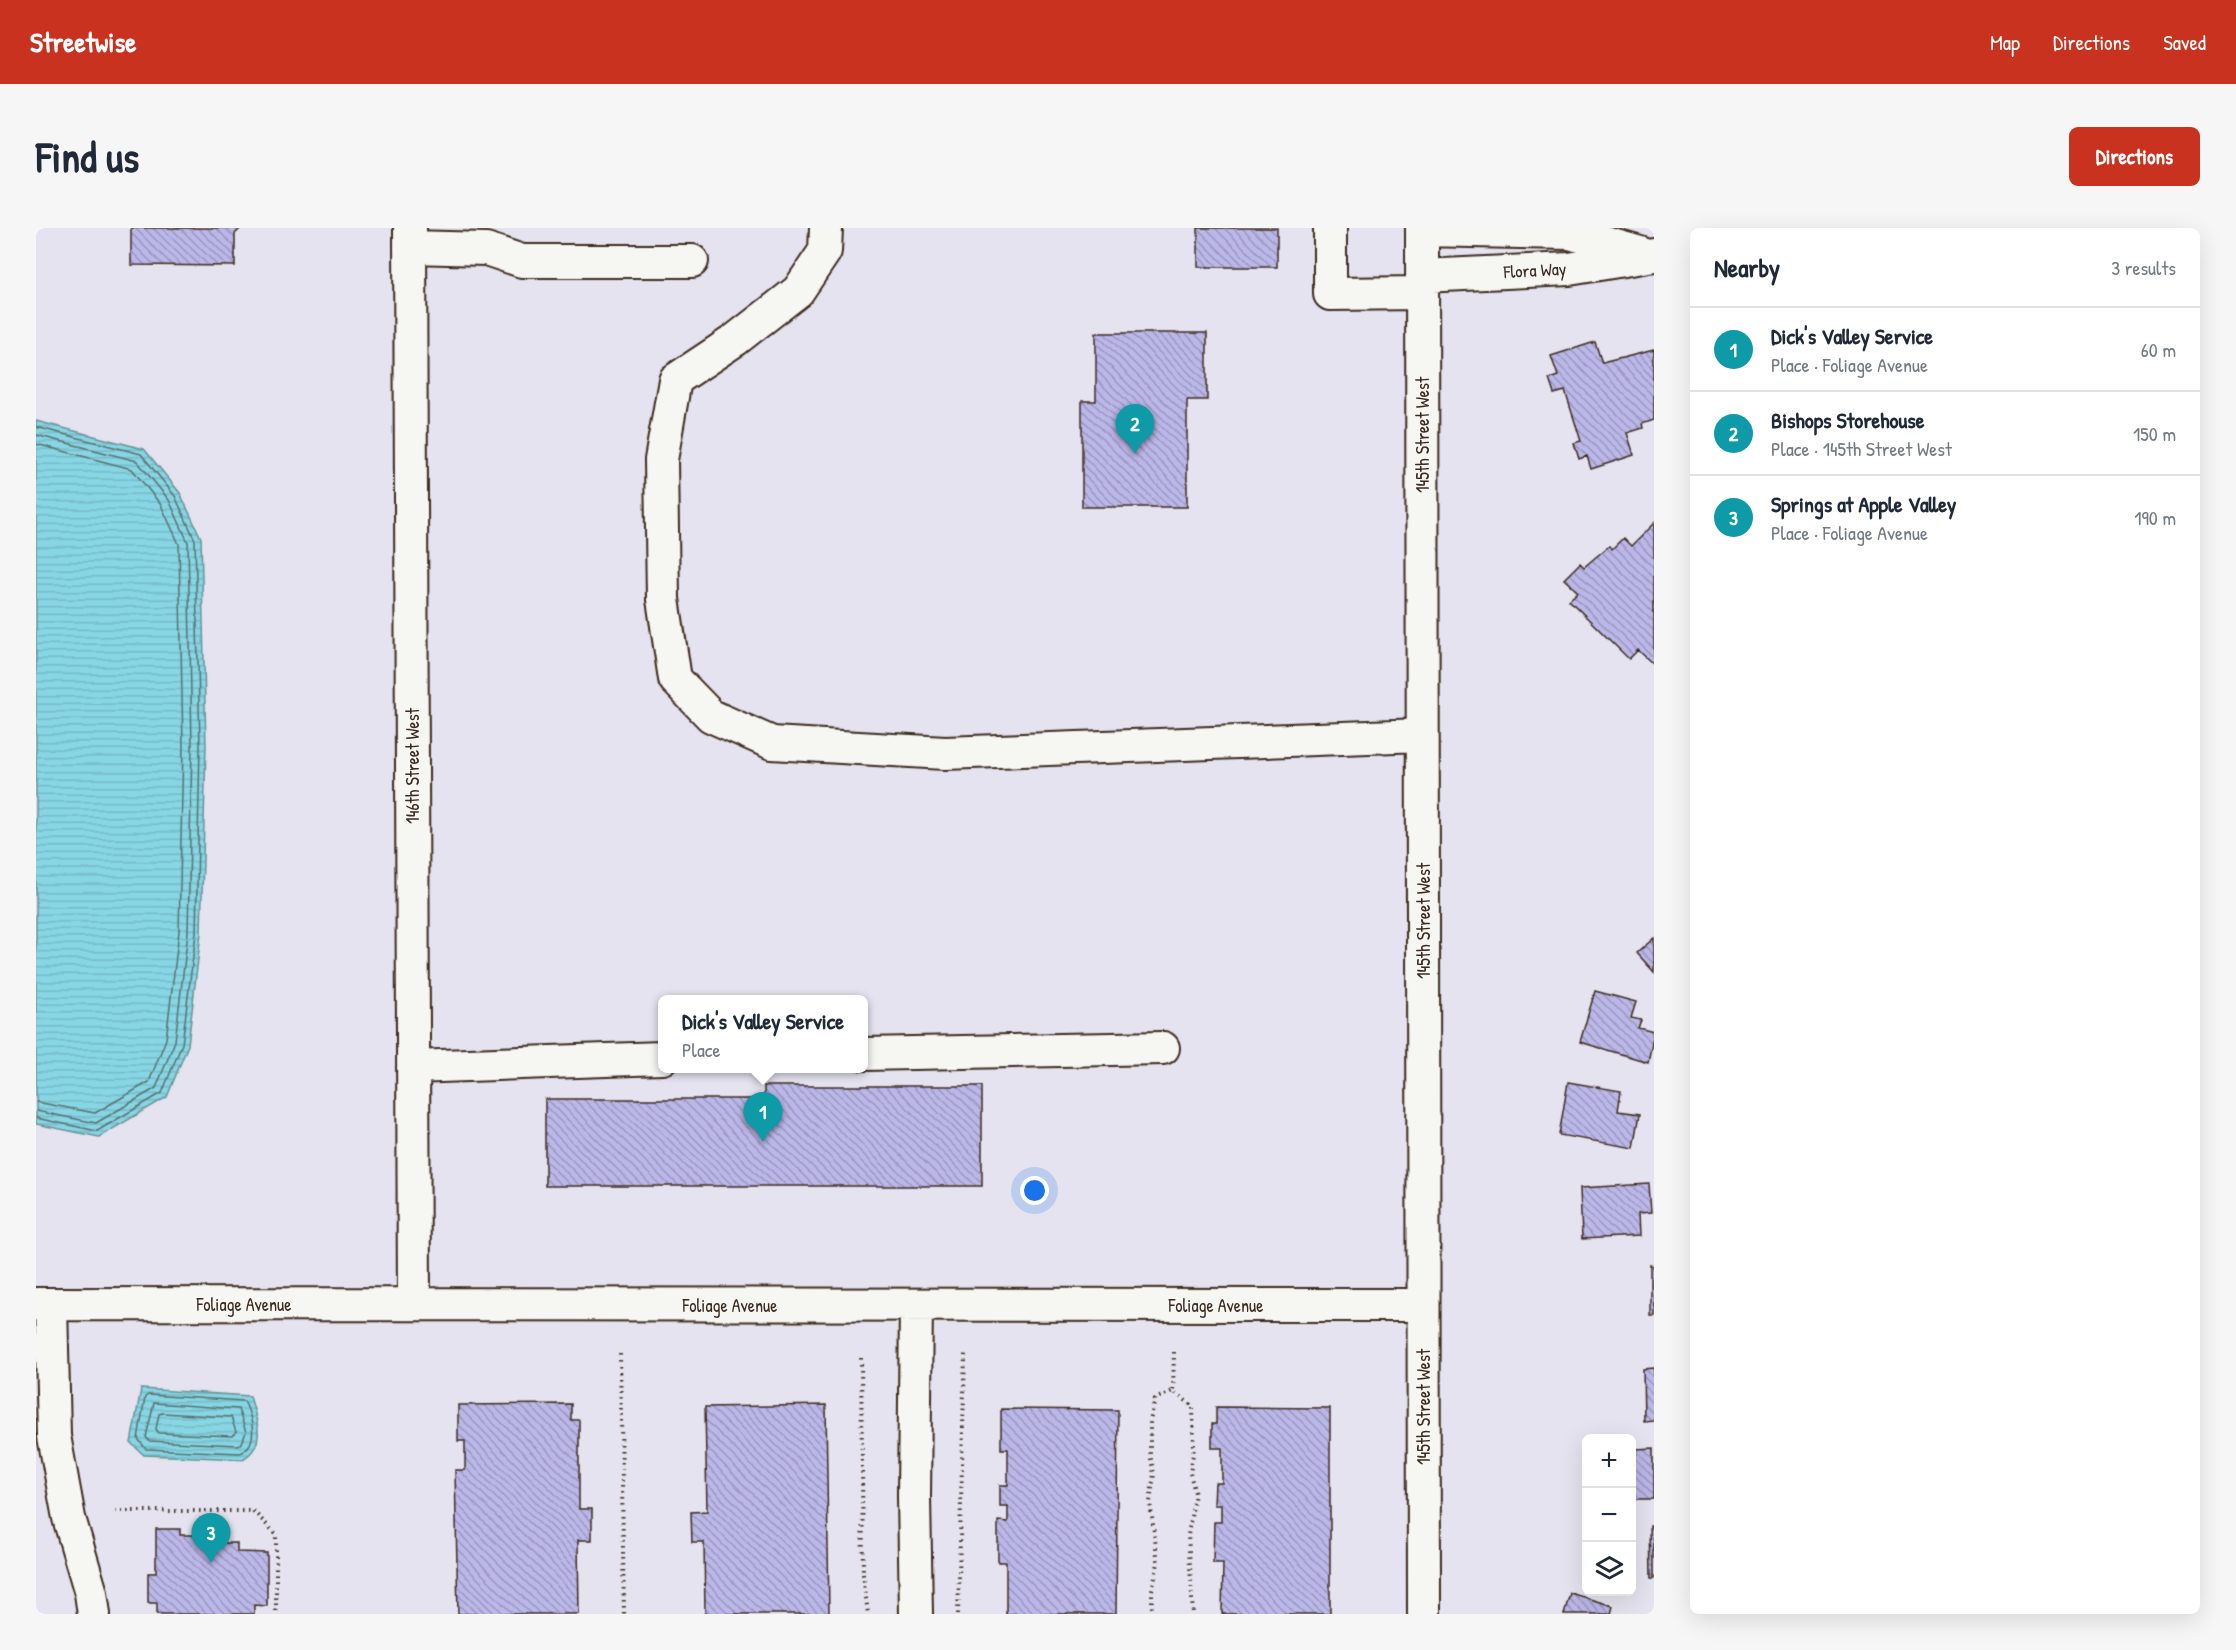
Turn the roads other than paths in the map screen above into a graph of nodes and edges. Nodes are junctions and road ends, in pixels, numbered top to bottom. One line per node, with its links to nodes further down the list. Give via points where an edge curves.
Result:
1 (826, 228): 8 (street, via 825,251 798,291 675,381 661,460 663,599 675,679 711,716 772,743 945,753)
2 (1330, 228): 7 (street, Flora Way, via 1330,294)
3 (1422, 229): 5 (street, Flora Way, via 1570,233); 7 (street, 145th Street West)
4 (410, 238): 6 (street, via 486,249 522,261); 12 (street, 146th Street West)
5 (1651, 255): 7 (street, Flora Way, via 1569,269)
6 (692, 261)
7 (1422, 284): 8 (street, 145th Street West)
8 (1422, 735): 16 (street, 145th Street West)
9 (1163, 1048): 10 (street)
10 (868, 1054)
11 (658, 1058): 12 (street)
12 (413, 1066): 14 (street, 146th Street West)
13 (44, 1304): 14 (street, Foliage Avenue); 17 (street)
14 (414, 1304): 15 (street, Foliage Avenue)
15 (916, 1305): 16 (street, Foliage Avenue); 19 (street)
16 (1423, 1305): 20 (street, 145th Street West)
17 (45, 1436): 18 (street)
18 (94, 1614)
19 (916, 1614)
20 (1424, 1614)

